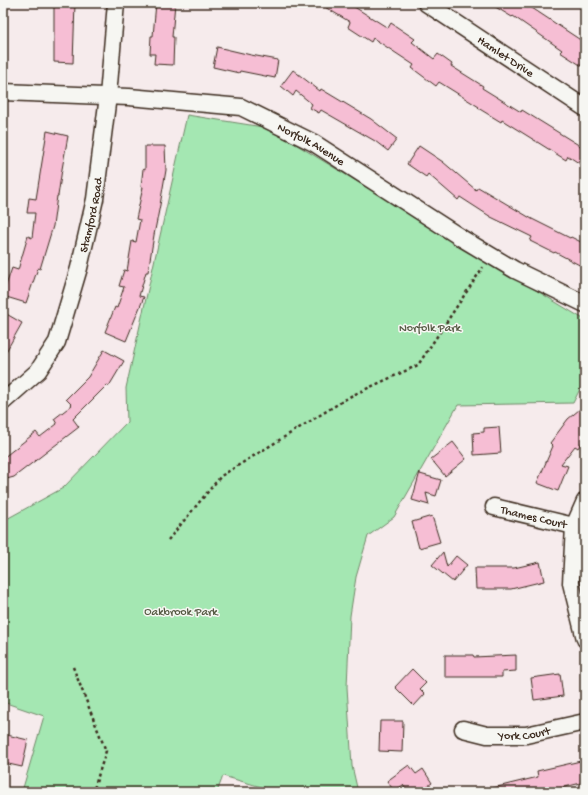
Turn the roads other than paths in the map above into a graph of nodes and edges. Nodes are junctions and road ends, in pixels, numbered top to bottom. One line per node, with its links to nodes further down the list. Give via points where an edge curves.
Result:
1 (116, 3): 4 (street, Stamford Road)
2 (426, 3): 5 (street, Hamlet Drive)
3 (3, 92): 4 (street, Norfolk Avenue)
4 (108, 96): 6 (street, Norfolk Avenue, via 241,107 314,143 515,270); 7 (street, Stamford Road, via 95,199 79,268 57,342 38,371)
5 (585, 108)
6 (585, 304)
7 (3, 402)
8 (585, 501): 10 (street)
9 (494, 507): 10 (street, Thames Court)
10 (574, 526): 11 (street, via 572,583)
11 (585, 639)
12 (585, 722): 13 (street, York Court, via 526,736 487,735)
13 (463, 729)

